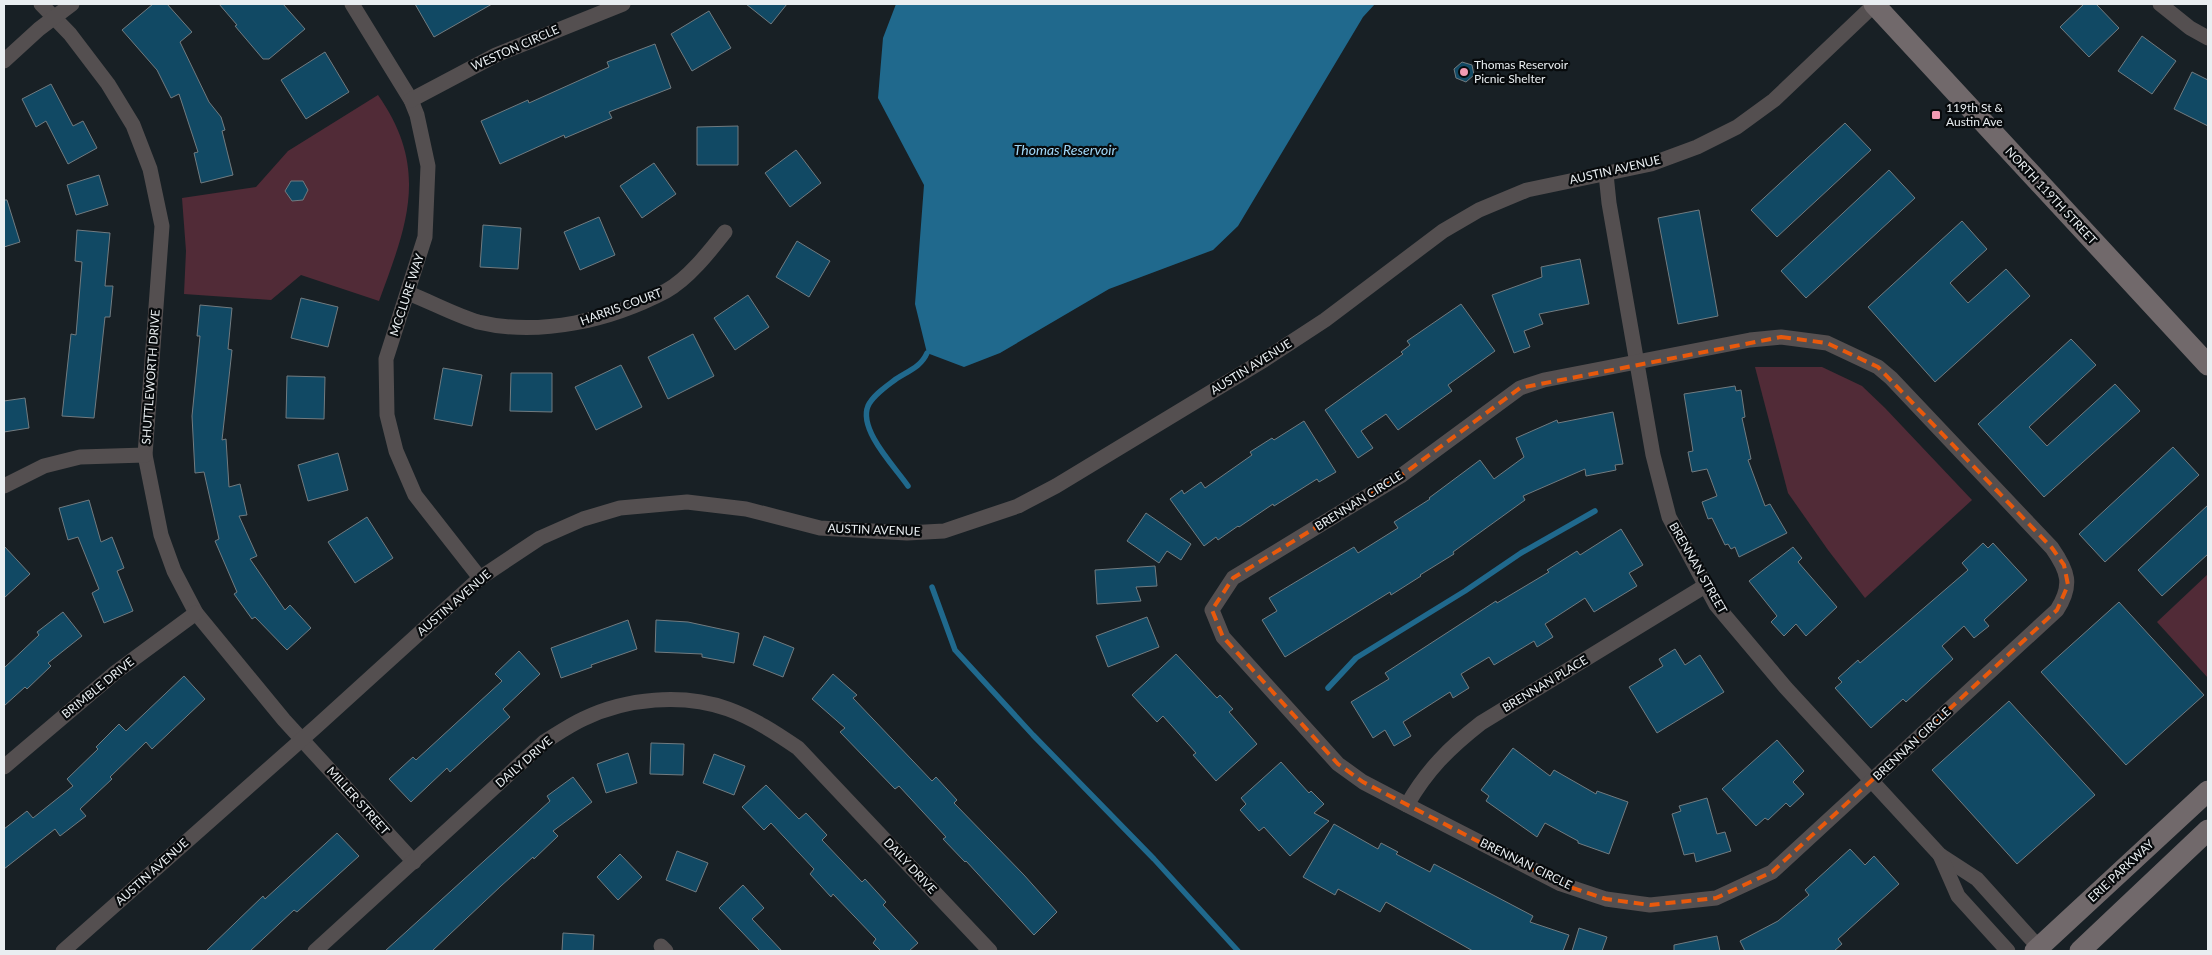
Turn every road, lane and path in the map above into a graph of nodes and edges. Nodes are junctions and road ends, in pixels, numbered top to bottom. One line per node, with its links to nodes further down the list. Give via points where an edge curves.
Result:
1 (41, 4): 7 (street, SHUTTLEWORTH DRIVE)
2 (72, 4): 7 (street)
3 (352, 4): 10 (street, MCCLURE WAY)
4 (623, 4): 10 (street, WESTON CIRCLE, via 496,55)
5 (1875, 4): 11 (street, AUSTIN AVENUE, via 1774,100 1737,127 1697,147 1651,164); 15 (street, NORTH 119TH STREET)
6 (2160, 4): 8 (street)
7 (55, 17): 9 (street); 16 (street, SHUTTLEWORTH DRIVE, via 108,84 133,125 152,173 162,226)
8 (2208, 38)
9 (4, 61)
10 (411, 100): 13 (street, MCCLURE WAY, via 428,166 425,237)
11 (1606, 174): 14 (street, BRENNAN STREET); 18 (street, AUSTIN AVENUE, via 1527,190 1479,210 1443,231 1325,320 1264,360 1056,486 1018,506 981,520 944,531 907,533 820,528 746,509 688,502 620,508 583,519 540,538)
12 (725, 232): 13 (street, HARRIS COURT, via 704,259 668,290 573,325 530,329 478,322)
13 (408, 293): 18 (street, MCCLURE WAY, via 386,360 387,415 396,451 415,495)
14 (1637, 363): 19 (street, BRENNAN STREET, via 1653,455 1669,517); 23 (street, BRENNAN CIRCLE, via 1781,336 1827,343 1878,367 2052,548 2064,565 2068,585 2057,610); 25 (street, BRENNAN CIRCLE, via 1544,380 1520,388 1402,475 1233,578 1212,610 1223,638 1338,764 1363,782)
15 (2208, 365)
16 (145, 455): 17 (street, via 80,457 44,466); 20 (street, SHUTTLEWORTH DRIVE, via 161,535 174,571)
17 (4, 486)
18 (480, 578): 21 (street, AUSTIN AVENUE)
19 (1706, 586): 23 (street, BRENNAN STREET, via 1716,605 1741,637); 25 (street, BRENNAN PLACE, via 1480,723 1451,746)
20 (196, 613): 21 (street, SHUTTLEWORTH DRIVE); 22 (street, BRIMBLE DRIVE, via 116,672)
21 (302, 739): 28 (street, MILLER STREET); 30 (street, AUSTIN AVENUE)
22 (4, 767)
23 (1872, 781): 25 (street, BRENNAN CIRCLE, via 1772,872 1716,898 1650,905 1606,899 1561,884); 27 (street, BRENNAN STREET)
24 (2208, 791): 29 (street, ERIE PARKWAY)
25 (1407, 805)
26 (2208, 830): 34 (street)
27 (1940, 855): 29 (street, BRENNAN STREET, via 1977,879); 33 (street, BRENNAN STREET, via 1958,896)
28 (414, 862): 31 (street, DAILY DRIVE); 32 (street, DAILY DRIVE, via 544,742 584,719 618,706 651,700 693,701 728,709 771,730 798,748)
29 (2038, 950)
30 (63, 951)
31 (315, 951)
32 (990, 951)
33 (2008, 951)
34 (2080, 951)

